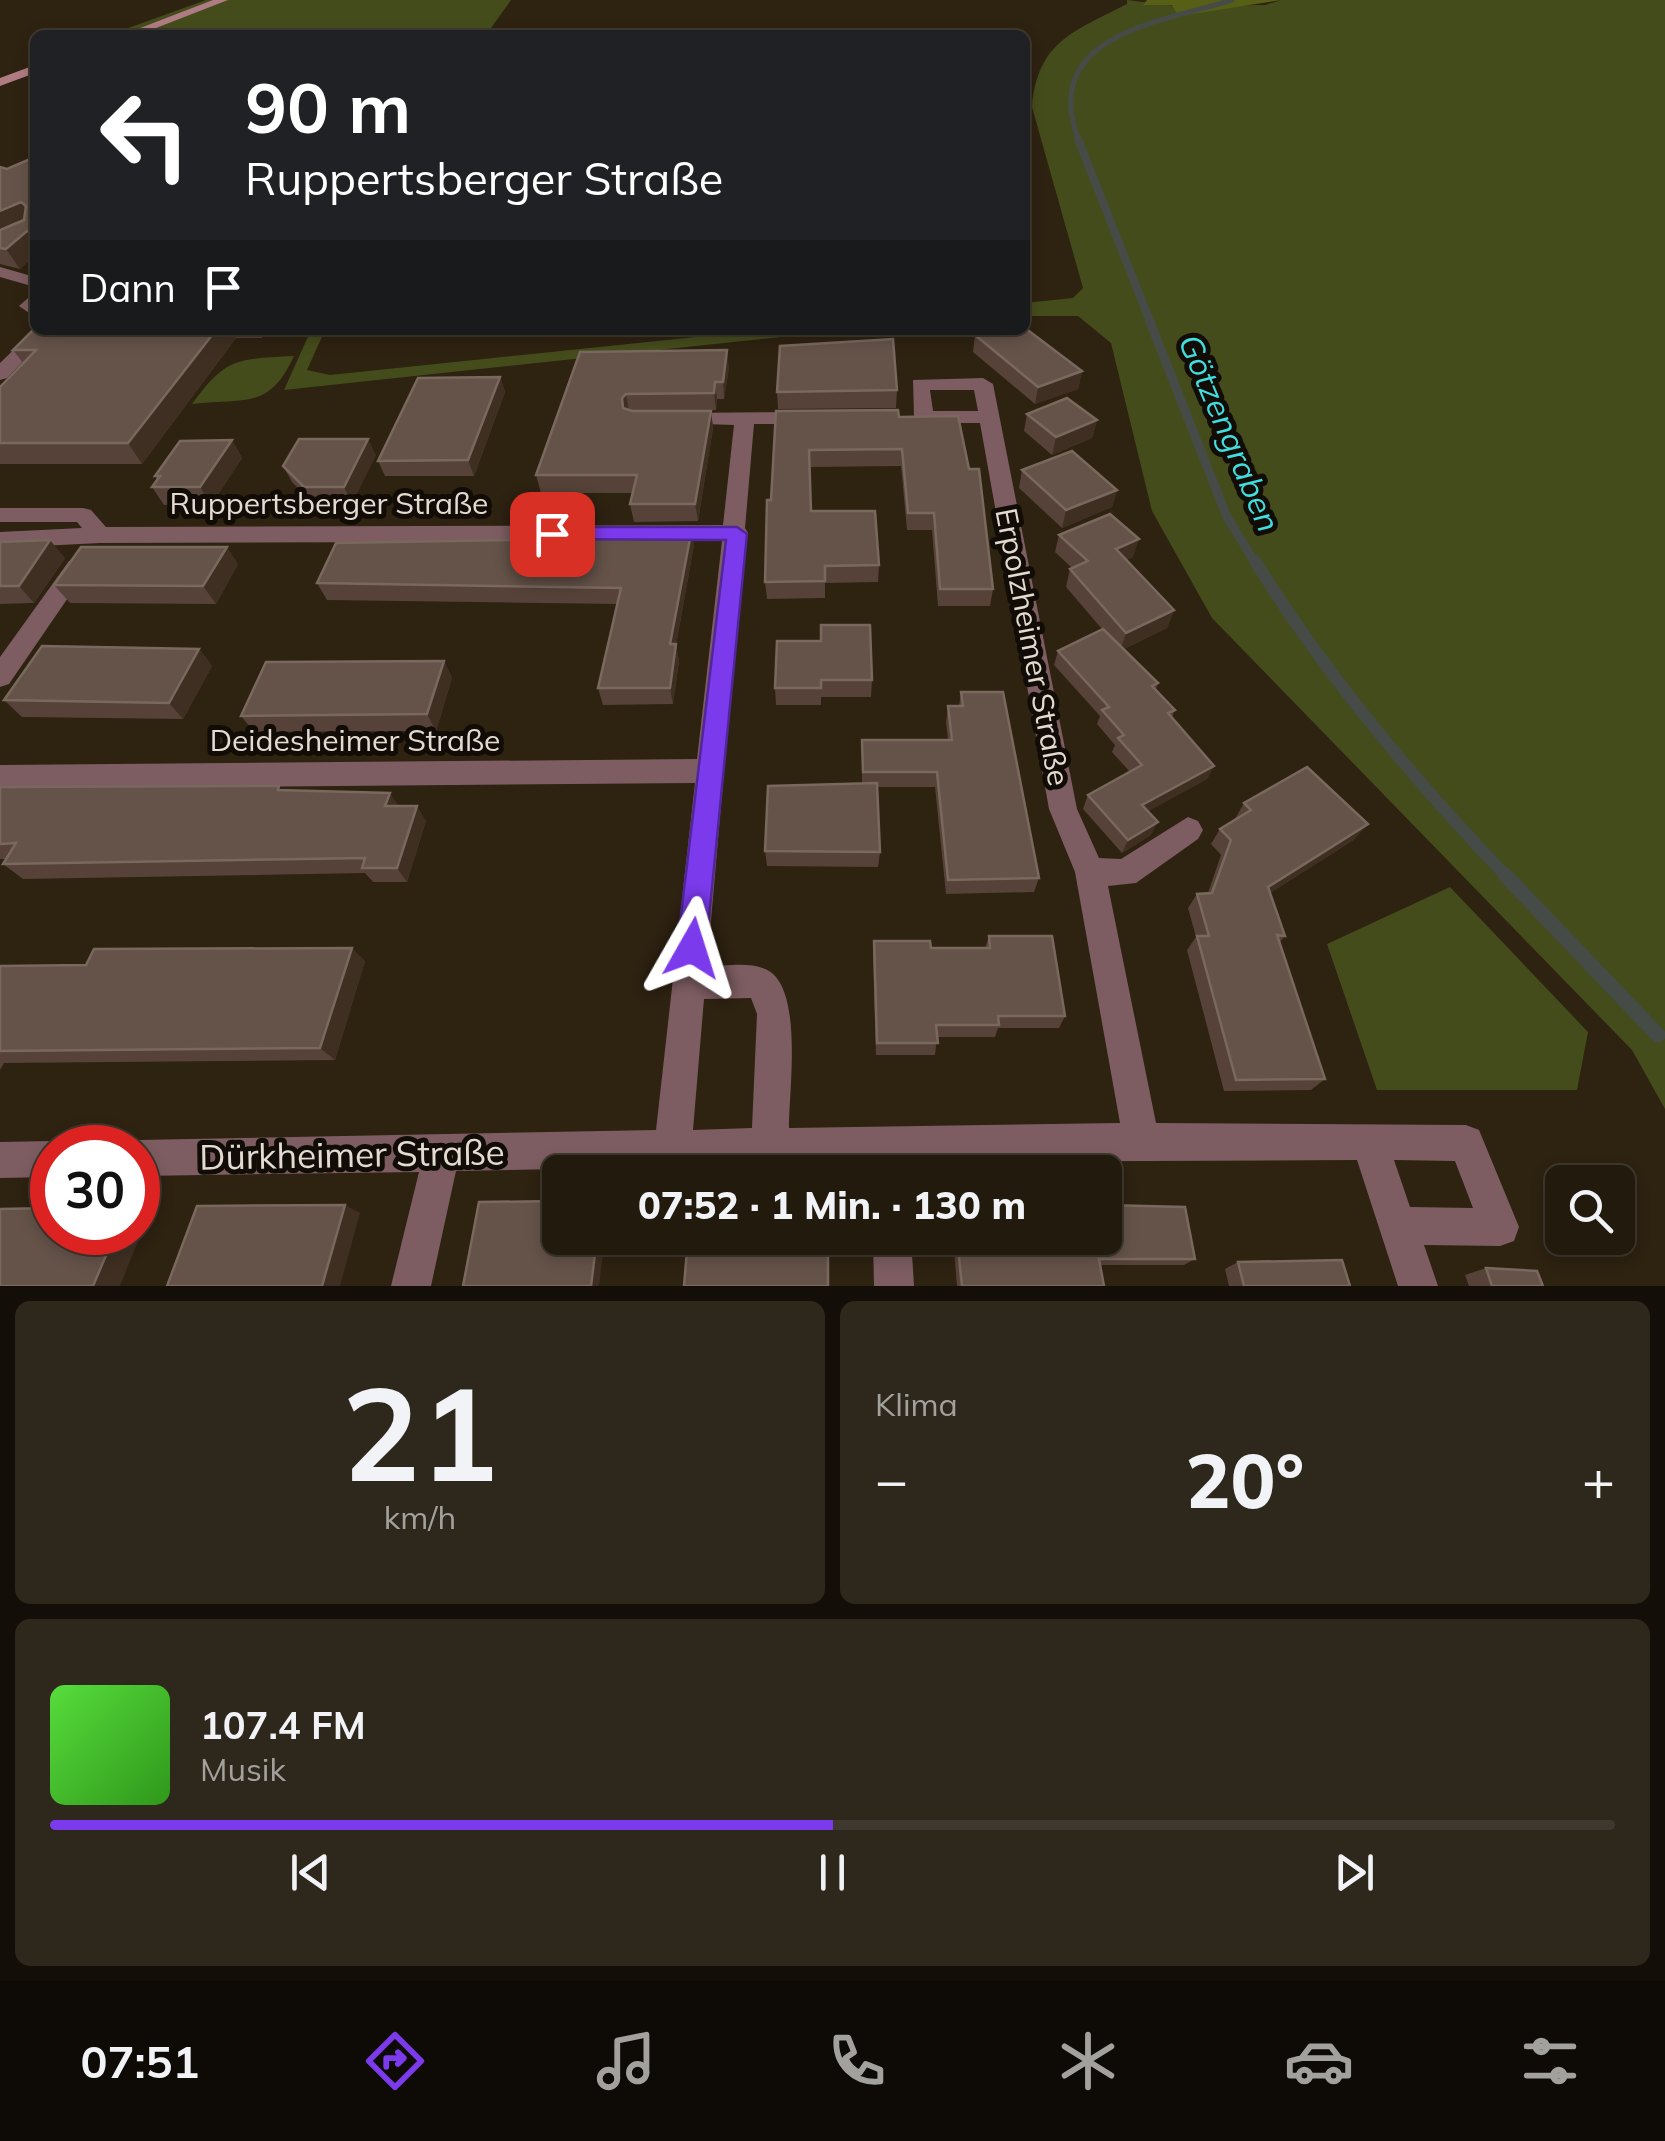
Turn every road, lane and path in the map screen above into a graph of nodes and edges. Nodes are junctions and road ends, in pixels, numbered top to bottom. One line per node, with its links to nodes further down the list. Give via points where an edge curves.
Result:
1 (223, 0): 2 (main road)
2 (142, 30)
3 (30, 72): 4 (main road)
4 (0, 82)
5 (0, 272): 6 (street)
6 (30, 281)
7 (39, 335): 8 (street)
8 (0, 374)
9 (824, 418): 12 (street)
10 (989, 418): 10 (street, via 914,417 920,384 983,384); 21 (street, Erpolzheimer Straße, via 1063,809)
11 (654, 419): 12 (street)
12 (745, 419): 15 (street)
13 (0, 515): 14 (street, Ruppertsberger Straße, via 83,515)
14 (100, 534): 15 (street, Ruppertsberger Straße); 16 (street, Ruppertsberger Straße); 17 (street)
15 (737, 534): 18 (street)
16 (0, 540)
17 (0, 677)
18 (711, 771): 19 (street, Deidesheimer Straße); 22 (street)
19 (0, 777)
20 (1188, 830): 21 (street, via 1125,873)
21 (1090, 872): 23 (street, Erpolzheimer Straße)
22 (688, 983): 25 (street); 26 (street, via 758,982 769,993)
23 (1141, 1140): 24 (street, Dürkheimer Straße); 29 (street, Dürkheimer Straße)
24 (1369, 1141): 33 (street); 33 (street, Dürkheimer Straße, via 1466,1143 1500,1227)
25 (673, 1145): 26 (street, Dürkheimer Straße); 27 (street, Dürkheimer Straße)
26 (770, 1145): 28 (street, Dürkheimer Straße)
27 (441, 1155): 30 (street, Dürkheimer Straße); 35 (street)
28 (861, 1155)
29 (930, 1155)
30 (160, 1158)
31 (0, 1160): 32 (street)
32 (30, 1160)
33 (1398, 1226): 37 (street)
34 (893, 1255): 36 (street)
35 (411, 1286)
36 (894, 1286)
37 (1418, 1286)

